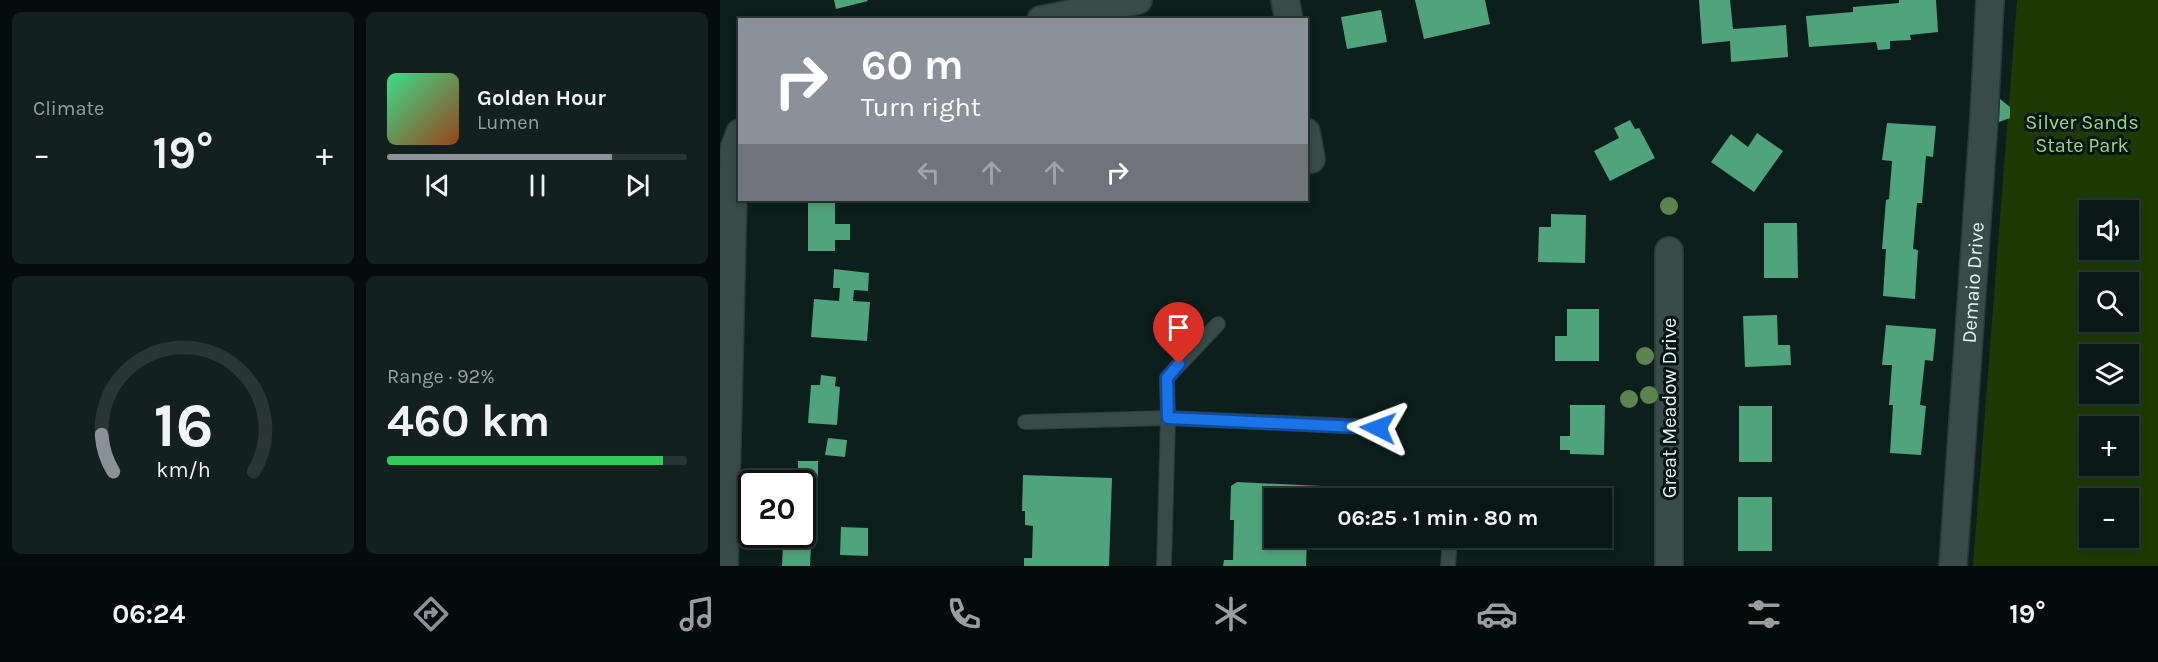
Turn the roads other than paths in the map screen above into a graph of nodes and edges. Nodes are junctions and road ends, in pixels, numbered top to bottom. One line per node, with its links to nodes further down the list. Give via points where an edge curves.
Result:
1 (1138, 0): 4 (street)
2 (1285, 0): 5 (street)
3 (1990, 0): 19 (street, Demaio Drive)
4 (1056, 11)
5 (1288, 18)
6 (738, 138): 15 (street, via 734,149)
7 (1308, 143): 8 (street)
8 (1311, 159)
9 (1669, 251): 18 (street, Great Meadow Drive)
10 (1218, 324): 11 (lane, via 1167,378)
11 (1168, 418): 12 (lane); 13 (lane); 16 (lane)
12 (1025, 422)
13 (1378, 428)
14 (1449, 551): 17 (lane)
15 (724, 566)
16 (1164, 566)
17 (1448, 566)
18 (1669, 566)
19 (1953, 566)

